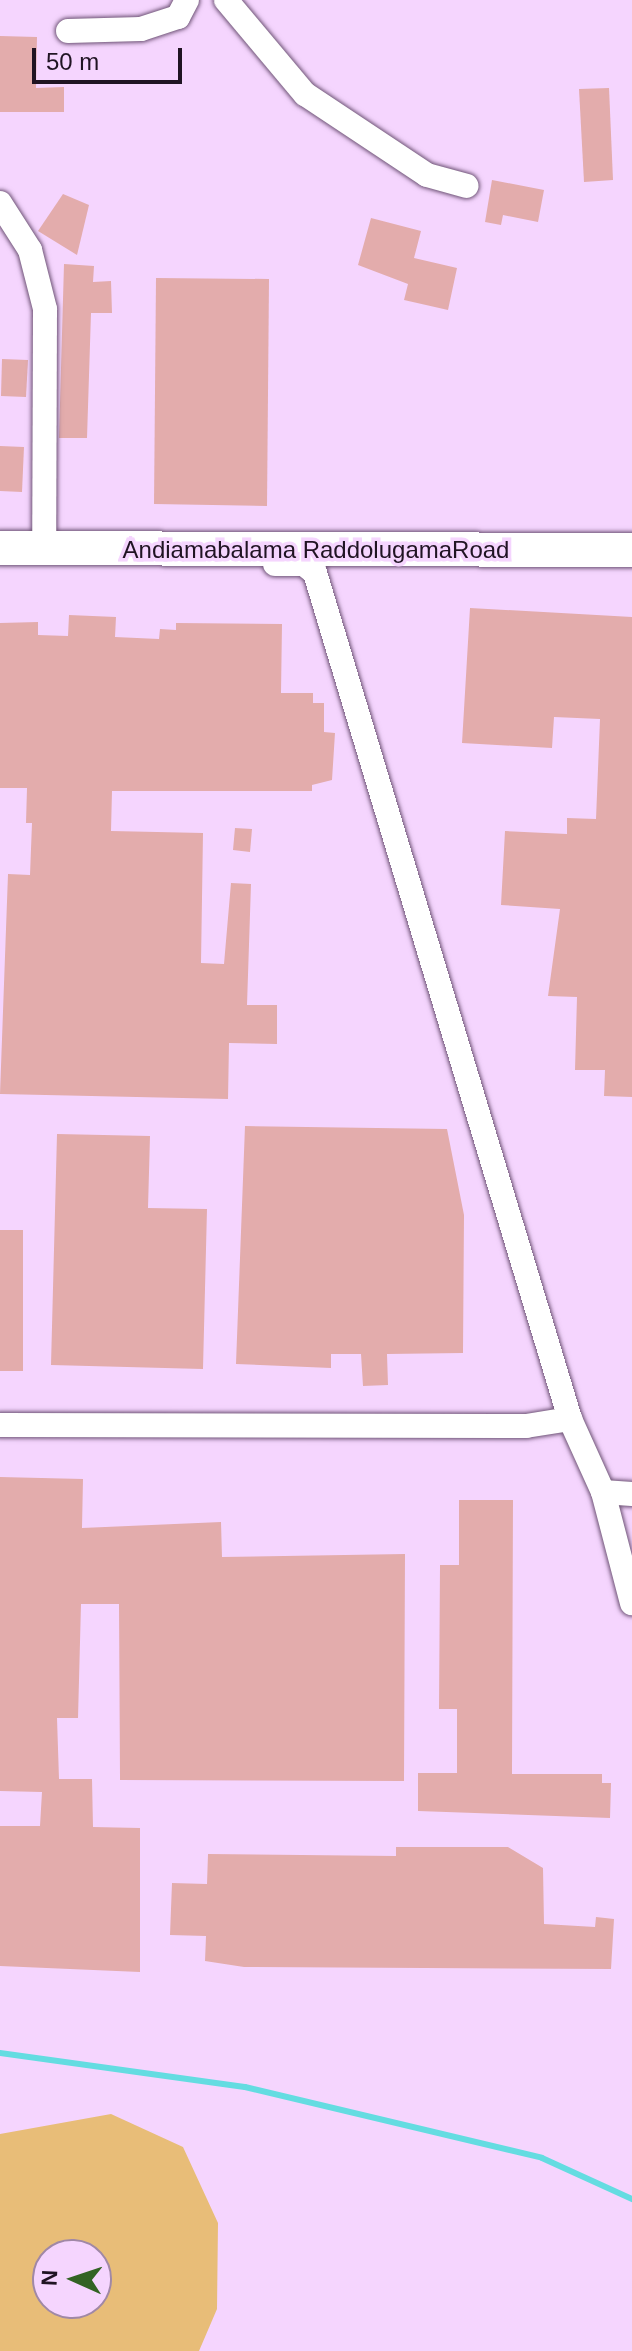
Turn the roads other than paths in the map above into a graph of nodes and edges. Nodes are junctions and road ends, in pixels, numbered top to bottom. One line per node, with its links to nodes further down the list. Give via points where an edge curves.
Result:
1 (187, 0): 3 (street, via 178,17 141,29)
2 (226, 0): 4 (street, via 305,94 427,175)
3 (68, 31)
4 (467, 186)
5 (0, 203): 7 (street, via 30,250 45,309)
6 (0, 548): 7 (street, Andiamabalama RaddolugamaRoad)
7 (44, 549): 8 (street, Andiamabalama RaddolugamaRoad)
8 (632, 550)
9 (0, 563): 10 (street, via 304,564 315,573)
10 (570, 1419): 11 (street, via 526,1426); 12 (street)
11 (0, 1425)
12 (603, 1492): 13 (street); 14 (street)
13 (632, 1494)
14 (632, 1603)

